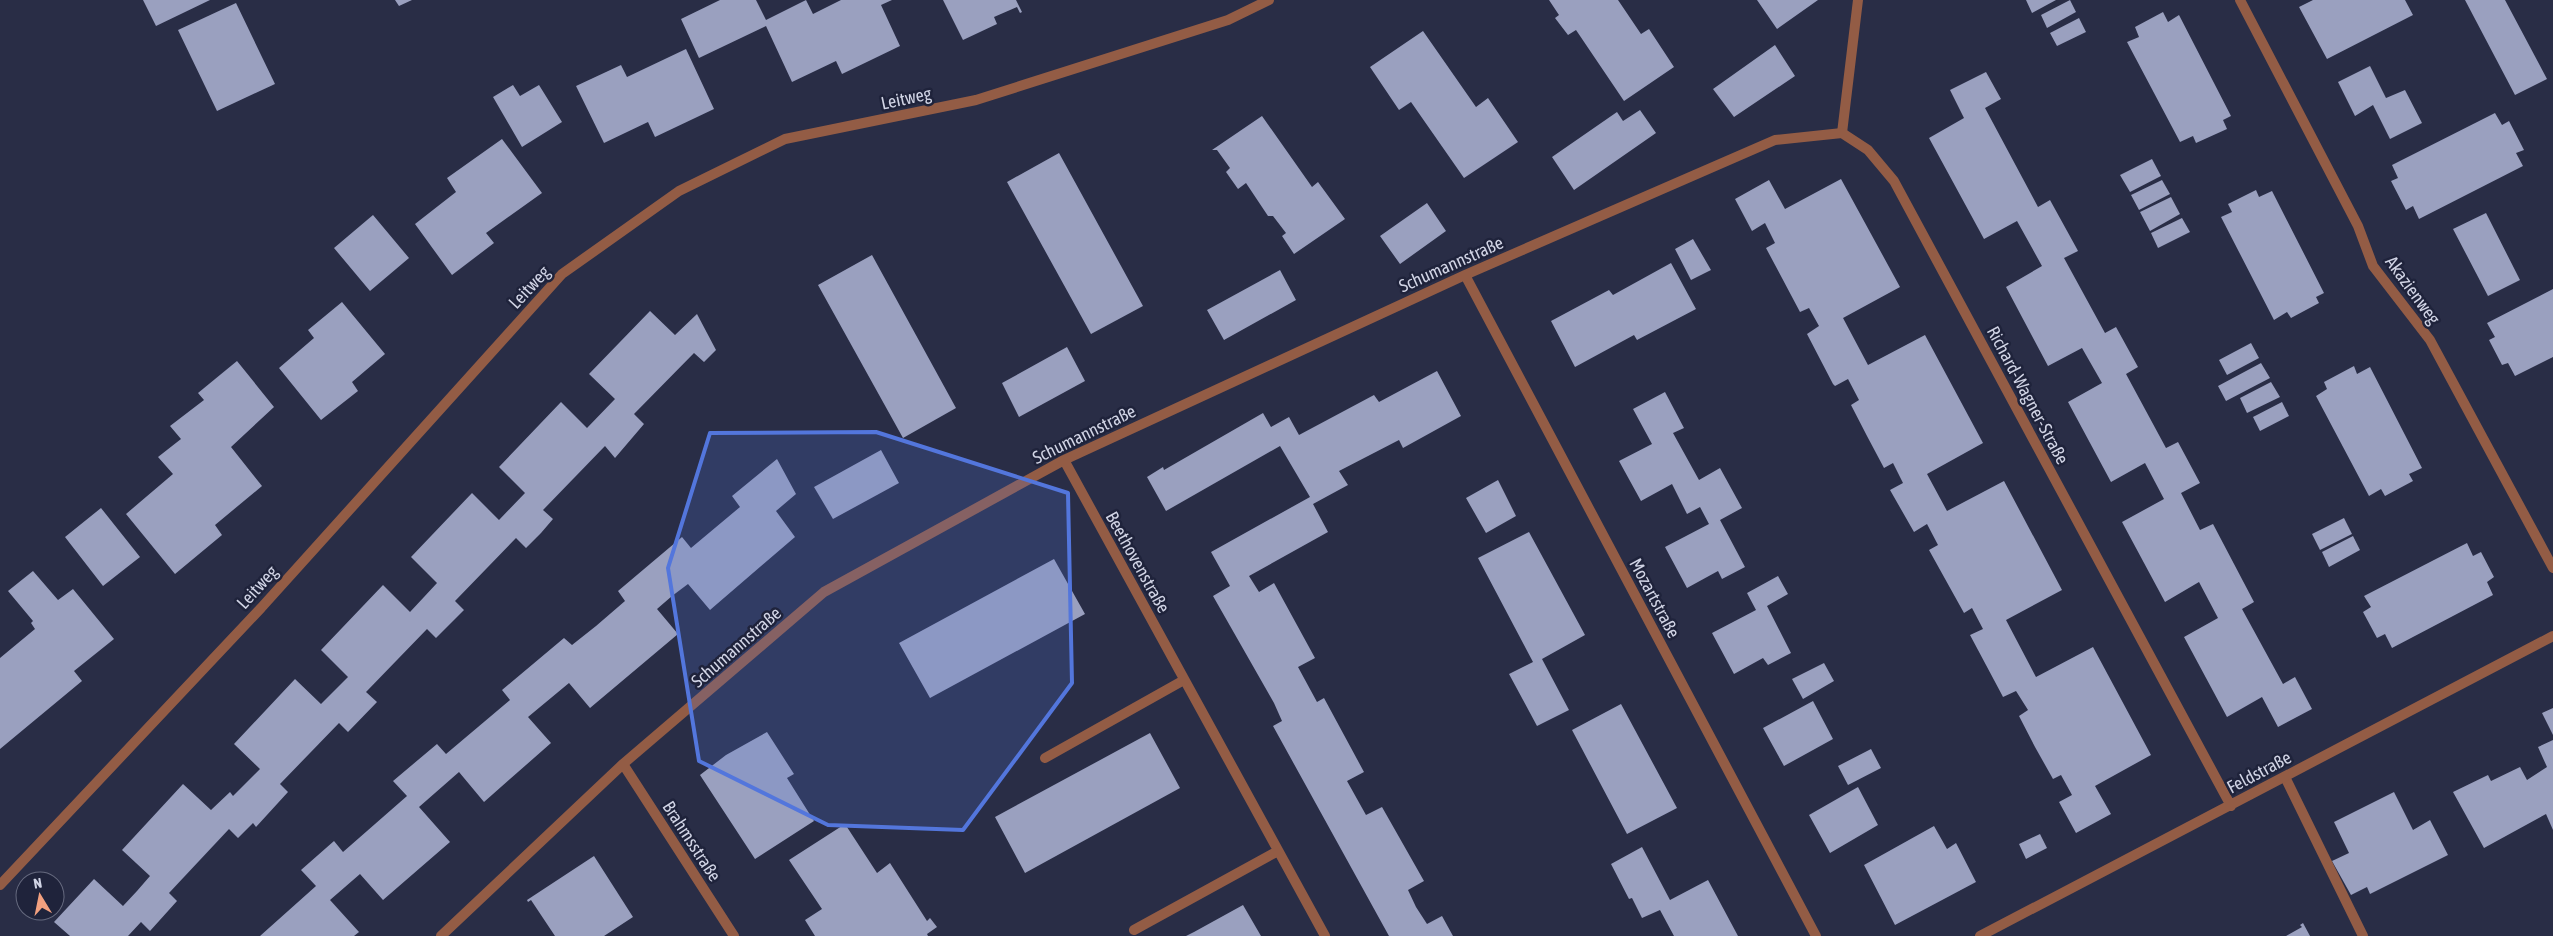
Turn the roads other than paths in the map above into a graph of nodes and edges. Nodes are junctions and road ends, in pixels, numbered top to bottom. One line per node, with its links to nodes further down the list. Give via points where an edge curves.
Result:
1 (1270, 0): 15 (street, Leitweg, via 1228,20 976,100 785,140 679,192 562,274 261,608)
2 (1858, 0): 4 (street)
3 (2240, 0): 7 (street, Akazienweg, via 2358,226 2373,266 2430,340)
4 (1842, 133): 5 (street, Schumannstraße, via 1775,140); 13 (street, Richard-Wagner-Straße, via 1868,150 1894,181)
5 (1465, 275): 6 (street, Schumannstraße); 20 (street, Mozartstraße)
6 (1064, 460): 9 (street, Beethovenstraße); 11 (street, Schumannstraße, via 824,592)
7 (2553, 568)
8 (2553, 636): 12 (street, Feldstraße)
9 (1184, 680): 10 (street); 14 (street, Beethovenstraße)
10 (1045, 758)
11 (623, 764): 17 (street, Schumannstraße); 18 (street, Brahmsstraße)
12 (2285, 777): 13 (street, Feldstraße); 22 (street)
13 (2231, 806): 21 (street, Feldstraße)
14 (1278, 852): 16 (street); 19 (street, Beethovenstraße)
15 (0, 885)
16 (1134, 930)
17 (441, 936)
18 (734, 936)
19 (1325, 936)
20 (1816, 936)
21 (1980, 936)
22 (2363, 936)

